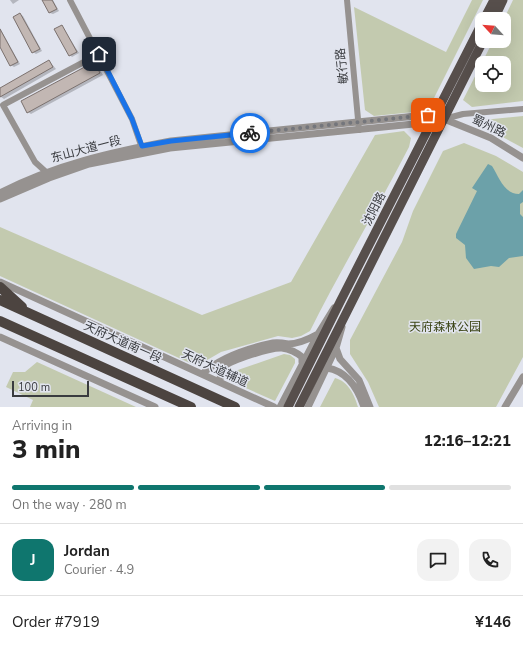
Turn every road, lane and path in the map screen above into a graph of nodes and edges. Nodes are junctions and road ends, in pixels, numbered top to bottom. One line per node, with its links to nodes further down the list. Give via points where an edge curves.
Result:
1 (70, 0): 9 (street)
2 (347, 0): 12 (street, 敏行路)
3 (494, 0): 5 (main road)
4 (503, 0): 6 (main road)
5 (488, 12)
6 (497, 12)
7 (475, 38): 11 (main road, 沈阳路)
8 (479, 48): 11 (main road, 沈阳路)
9 (99, 54): 13 (street, via 132,119); 15 (street, via 3,105 35,162)
10 (523, 109): 11 (street, 东山大道一段)
11 (437, 119): 12 (street, 东山大道一段); 14 (street, 蜀州路, via 491,138); 21 (main road, 沈阳路); 22 (main road, 沈阳路)
12 (359, 126): 13 (street, 东山大道一段)
13 (143, 150): 15 (street, 东山大道一段, via 93,157); 17 (street, 东山大道一段, via 89,164)
14 (523, 158)
15 (46, 172): 16 (street, 东山大道一段)
16 (0, 193)
17 (0, 199)
18 (0, 282): 30 (street, 天府大道辅道)
19 (0, 287): 23 (highway)
20 (0, 300): 23 (highway, 天府大道南一段)
21 (340, 302): 25 (street, via 326,318); 39 (main road, 沈阳路)
22 (347, 310): 27 (street); 40 (main road, 沈阳路)
23 (31, 315): 37 (highway, 天府大道南一段)
24 (0, 321): 33 (highway)
25 (318, 334): 28 (street); 30 (street, via 290,344 274,343 224,359)
26 (0, 337): 35 (street)
27 (336, 348): 29 (street); 43 (street, via 340,359 359,380)
28 (302, 362): 32 (street, via 302,357 289,350 270,350 230,362 223,368); 38 (street)
29 (327, 368): 41 (street); 42 (street, via 354,384)
30 (202, 374): 32 (street, 天府大道辅道)
31 (523, 377): 44 (street)
32 (220, 382): 34 (street, 天府大道辅道)
33 (178, 404): 36 (highway)
34 (272, 406)
35 (154, 407)
36 (190, 407)
37 (235, 407)
38 (280, 407)
39 (288, 407)
40 (299, 407)
41 (308, 407)
42 (364, 407)
43 (370, 407)
44 (506, 407)

